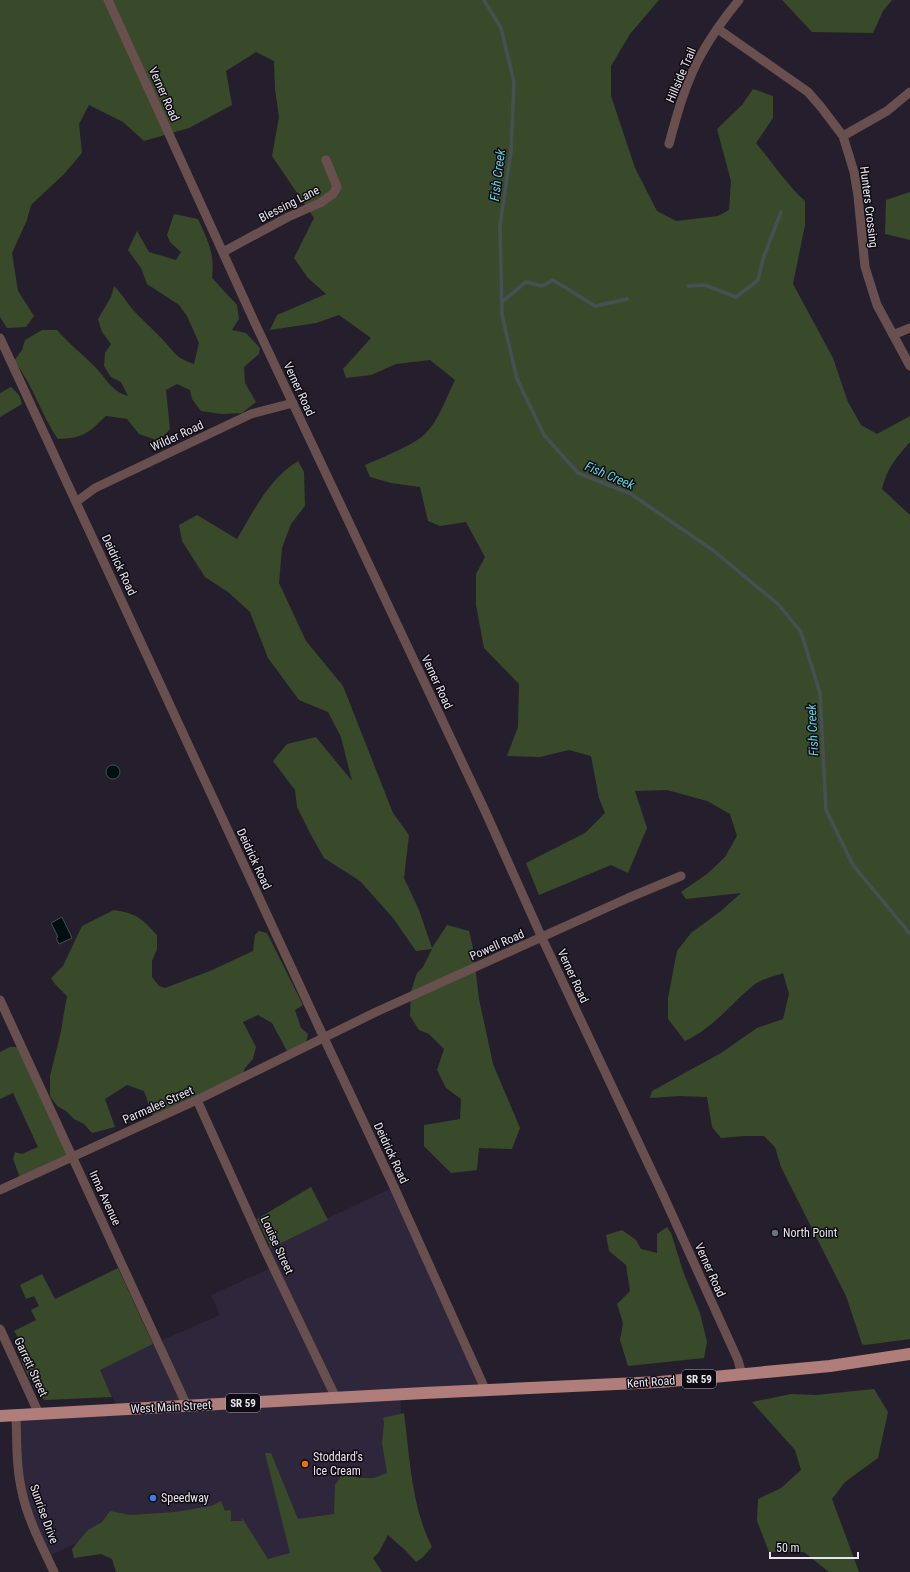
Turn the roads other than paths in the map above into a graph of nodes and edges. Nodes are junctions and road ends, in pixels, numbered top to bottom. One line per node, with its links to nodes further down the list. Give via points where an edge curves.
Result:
1 (108, 0): 8 (street, Verner Road)
2 (739, 0): 3 (street, Hillside Trail)
3 (718, 30): 5 (street, Hunters Crossing, via 808,92); 6 (street, Hillside Trail, via 702,53 689,82)
4 (910, 92): 5 (street, via 874,120)
5 (843, 136): 10 (street, Hunters Crossing, via 854,172 865,267 876,305)
6 (669, 144)
7 (326, 160): 8 (street, Blessing Lane, via 337,187 333,194)
8 (223, 252): 13 (street, Verner Road)
9 (910, 328): 10 (street)
10 (893, 335): 12 (street, Hunters Crossing)
11 (0, 338): 14 (street, Deidrick Road)
12 (910, 366)
13 (293, 403): 14 (street, Wilder Road, via 251,414 95,488); 16 (street, Verner Road)
14 (76, 502): 18 (street, Deidrick Road)
15 (681, 876): 16 (street, Powell Road)
16 (542, 938): 18 (street, Powell Road); 24 (street, Verner Road, via 664,1197 738,1360)
17 (0, 1000): 20 (street, Irma Avenue)
18 (324, 1038): 19 (street, Parmalee Street); 25 (street, Deidrick Road)
19 (197, 1100): 20 (street, Parmalee Street); 26 (street, Louise Street)
20 (73, 1156): 21 (street, Parmalee Street); 27 (street, Irma Avenue)
21 (0, 1190)
22 (0, 1329): 28 (street, Garrett Street)
23 (910, 1354): 24 (main road, Kent Road / SR 59)
24 (742, 1375): 25 (main road, Kent Road / SR 59)
25 (486, 1391): 26 (main road, West Main Street / SR 59)
26 (336, 1398): 27 (main road, West Main Street / SR 59)
27 (187, 1406): 28 (main road, West Main Street / SR 59)
28 (39, 1414): 29 (main road, West Main Street / SR 59)
29 (16, 1415): 30 (main road, West Main Street / SR 59); 31 (street, Sunrise Drive, via 17,1463 22,1493 34,1529)
30 (0, 1416)
31 (54, 1572)

